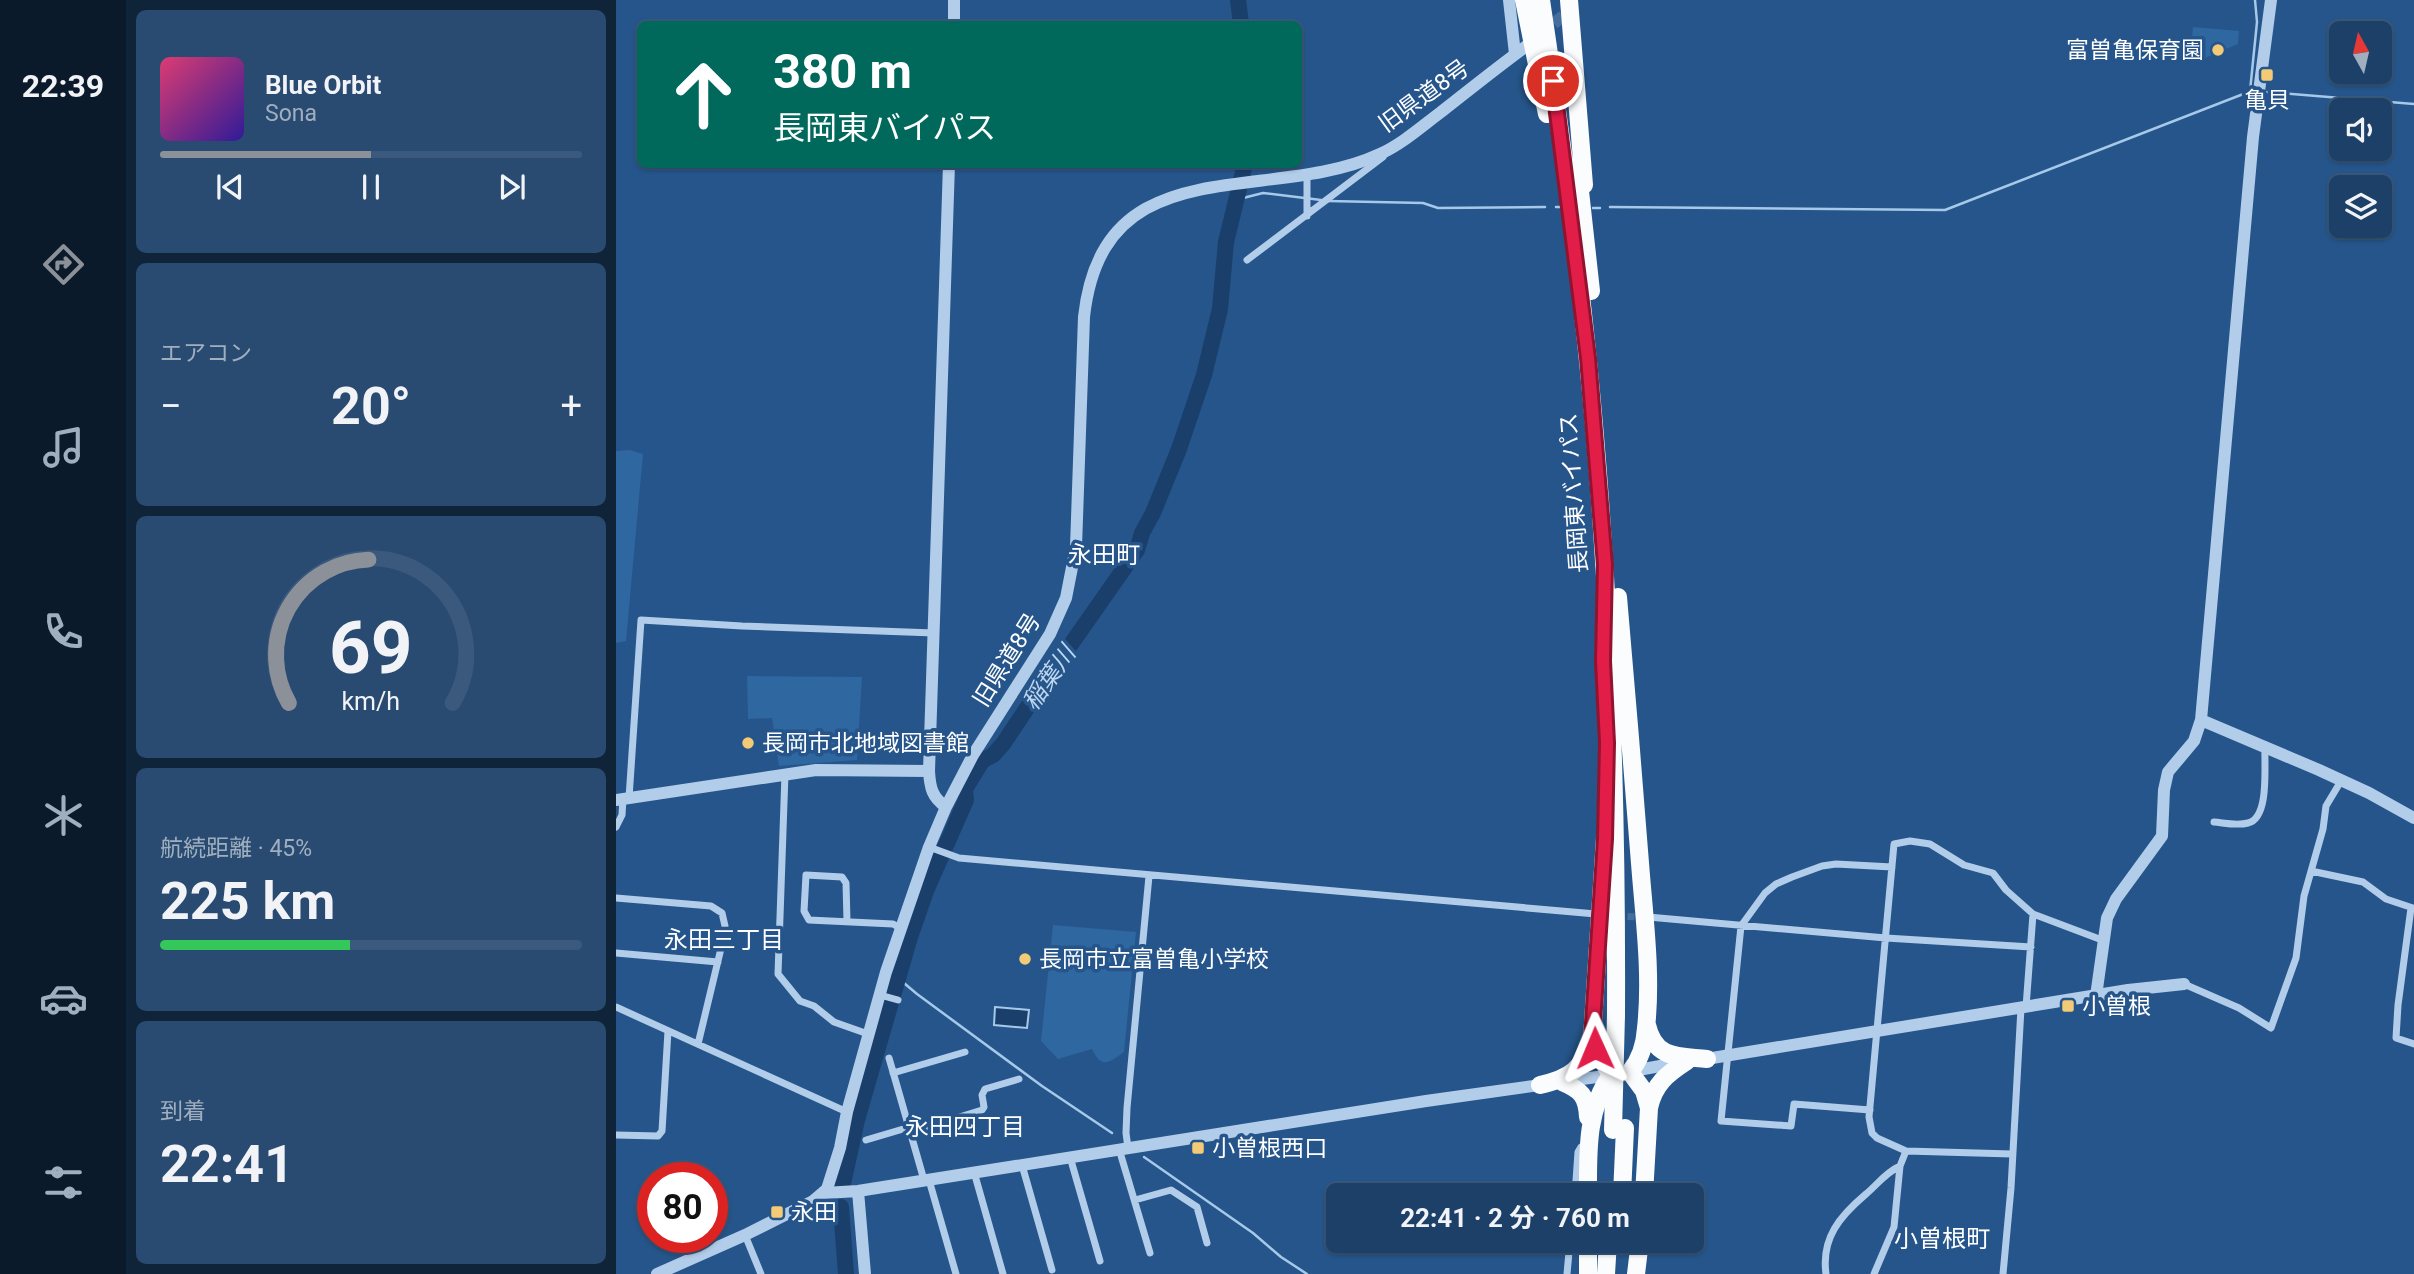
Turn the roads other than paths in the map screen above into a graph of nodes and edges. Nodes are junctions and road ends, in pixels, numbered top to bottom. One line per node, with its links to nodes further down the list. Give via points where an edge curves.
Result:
1 (954, 0): 8 (street)
2 (1509, 0): 10 (street)
3 (1524, 0): 14 (highway, via 1558,175)
4 (1541, 0): 14 (highway, 長岡東バイパス)
5 (1552, 0): 16 (highway, 長岡東バイパス)
6 (2271, 0): 21 (street, via 2253,137)
7 (1575, 2): 16 (highway)
8 (954, 21)
9 (1529, 44): 10 (street, 旧県道8号)
10 (1515, 54): 11 (street, 旧県道8号)
11 (1411, 136): 13 (street, 旧県道8号, via 1362,161); 15 (street)
12 (949, 168): 20 (street)
13 (1307, 174): 15 (street); 27 (street, 旧県道8号, via 1187,192 1152,205 1125,225 1100,257 1089,282 1084,317 1076,547 1066,598 1050,634 973,755)
14 (1570, 205): 18 (highway, 長岡東バイパス)
15 (1307, 216): 17 (street)
16 (1584, 217): 19 (highway, 長岡東バイパス)
17 (1247, 260)
18 (1605, 565): 54 (highway, 長岡東バイパス); 59 (highway, via 1605,839)
19 (1618, 594): 54 (highway, 長岡東バイパス, via 1627,843); 55 (highway, via 1644,917)
20 (934, 633): 23 (street); 26 (street, via 641,620)
21 (2202, 720): 22 (street); 44 (street, via 2194,741 2168,772 2162,836 2116,899)
22 (2265, 746): 25 (street); 29 (street, via 2260,815 2249,823)
23 (929, 771): 24 (street, via 844,769); 27 (street, via 931,791)
24 (785, 774): 26 (street); 58 (street, via 778,974 800,1001 834,1022)
25 (2342, 781): 28 (street); 33 (street, via 2326,806)
26 (623, 799): 30 (street)
27 (946, 807): 31 (street, 旧県道8号)
28 (2414, 818)
29 (2214, 822)
30 (616, 827)
31 (929, 847): 34 (street, via 959,858); 42 (street, 旧県道8号)
32 (1892, 867): 38 (street, via 1894,844 1930,844 1964,865 1993,873); 41 (street, via 1836,864 1792,877 1765,893); 43 (street)
33 (2311, 871): 36 (street, via 2363,882 2386,899); 48 (street, via 2296,958 2271,1028)
34 (1149, 876): 37 (street); 81 (street)
35 (616, 898): 47 (street, via 718,908 725,926)
36 (2412, 908): 61 (street, via 2396,1038)
37 (1595, 914)
38 (2033, 914): 44 (street); 45 (street)
39 (1648, 917): 41 (street)
40 (847, 921): 40 (street, via 842,877 806,875 807,918); 42 (street)
41 (1741, 926): 43 (street); 63 (street)
42 (900, 928): 49 (street, 旧県道8号)
43 (1886, 938): 45 (street); 57 (street)
44 (2102, 940): 50 (street)
45 (2031, 947): 53 (street)
46 (616, 953): 47 (street)
47 (718, 962): 60 (street)
48 (2184, 984): 50 (street)
49 (882, 996): 51 (street); 58 (street, 旧県道8号)
50 (2096, 996): 53 (street)
51 (898, 1000)
52 (616, 1007): 56 (street)
53 (2023, 1007): 57 (street); 83 (street)
54 (1622, 1015): 76 (highway, 長岡東バイパス)
55 (1647, 1025): 65 (highway, via 1654,1042 1667,1054); 67 (highway)
56 (668, 1031): 60 (street); 78 (street, via 662,1132 658,1136)
57 (1878, 1032): 63 (street); 74 (street)
58 (868, 1034): 75 (street, 旧県道8号)
59 (1592, 1038): 69 (highway); 72 (highway, via 1576,1070 1559,1081)
60 (698, 1044): 75 (street)
61 (2414, 1044)
62 (965, 1052): 68 (street)
63 (1727, 1056): 65 (street); 74 (street, via 1721,1121 1791,1126 1794,1104)
64 (889, 1058): 68 (street)
65 (1707, 1059): 66 (street)
66 (1687, 1061): 67 (street); 73 (highway, via 1656,1087)
67 (1630, 1072): 69 (street); 73 (highway, via 1644,1091)
68 (893, 1073): 77 (street)
69 (1611, 1075): 71 (street); 80 (highway, via 1595,1103)
70 (1019, 1079): 77 (street, via 985,1089 982,1110)
71 (1562, 1082): 72 (street); 80 (highway, via 1585,1097)
72 (1540, 1085): 81 (street)
73 (1649, 1108): 93 (highway)
74 (1870, 1110): 82 (street, via 1872,1133)
75 (847, 1112): 95 (street, 旧県道8号)
76 (1619, 1129): 91 (highway, 長岡東バイパス); 92 (highway, 長岡東バイパス)
77 (910, 1130): 79 (street); 88 (street)
78 (616, 1135)
79 (866, 1140)
80 (1590, 1141): 89 (street, via 1578,1152); 90 (highway)
81 (1124, 1149): 84 (street); 96 (street)
82 (1906, 1151): 83 (street); 86 (street)
83 (2012, 1154): 119 (street)
84 (1070, 1157): 85 (street); 105 (street)
85 (1022, 1165): 87 (street); 106 (street)
86 (1900, 1166): 117 (street, via 1839,1220 1828,1239); 118 (street, via 1894,1227)
87 (974, 1172): 88 (street); 111 (street)
88 (927, 1180): 94 (street); 110 (street)
89 (1576, 1183)
90 (1588, 1183)
91 (1612, 1183)
92 (1621, 1183)
93 (1645, 1183)
94 (858, 1191): 95 (street); 109 (street)
95 (824, 1193): 97 (street)
96 (1135, 1200): 98 (street, via 1171,1190 1197,1207); 99 (street)
97 (745, 1235): 107 (street); 108 (street)
98 (1207, 1243)
99 (1150, 1253)
100 (1569, 1253): 112 (street)
101 (1588, 1253): 113 (highway)
102 (1607, 1253): 114 (highway)
103 (1619, 1253): 115 (highway)
104 (1639, 1253): 116 (highway)
105 (1100, 1261)
106 (1052, 1270)
107 (657, 1274)
108 (761, 1274)
109 (865, 1274)
110 (956, 1274)
111 (1003, 1274)
112 (1567, 1274)
113 (1588, 1274)
114 (1606, 1274)
115 (1618, 1274)
116 (1636, 1274)
117 (1826, 1274)
118 (1874, 1274)
119 (2003, 1274)

